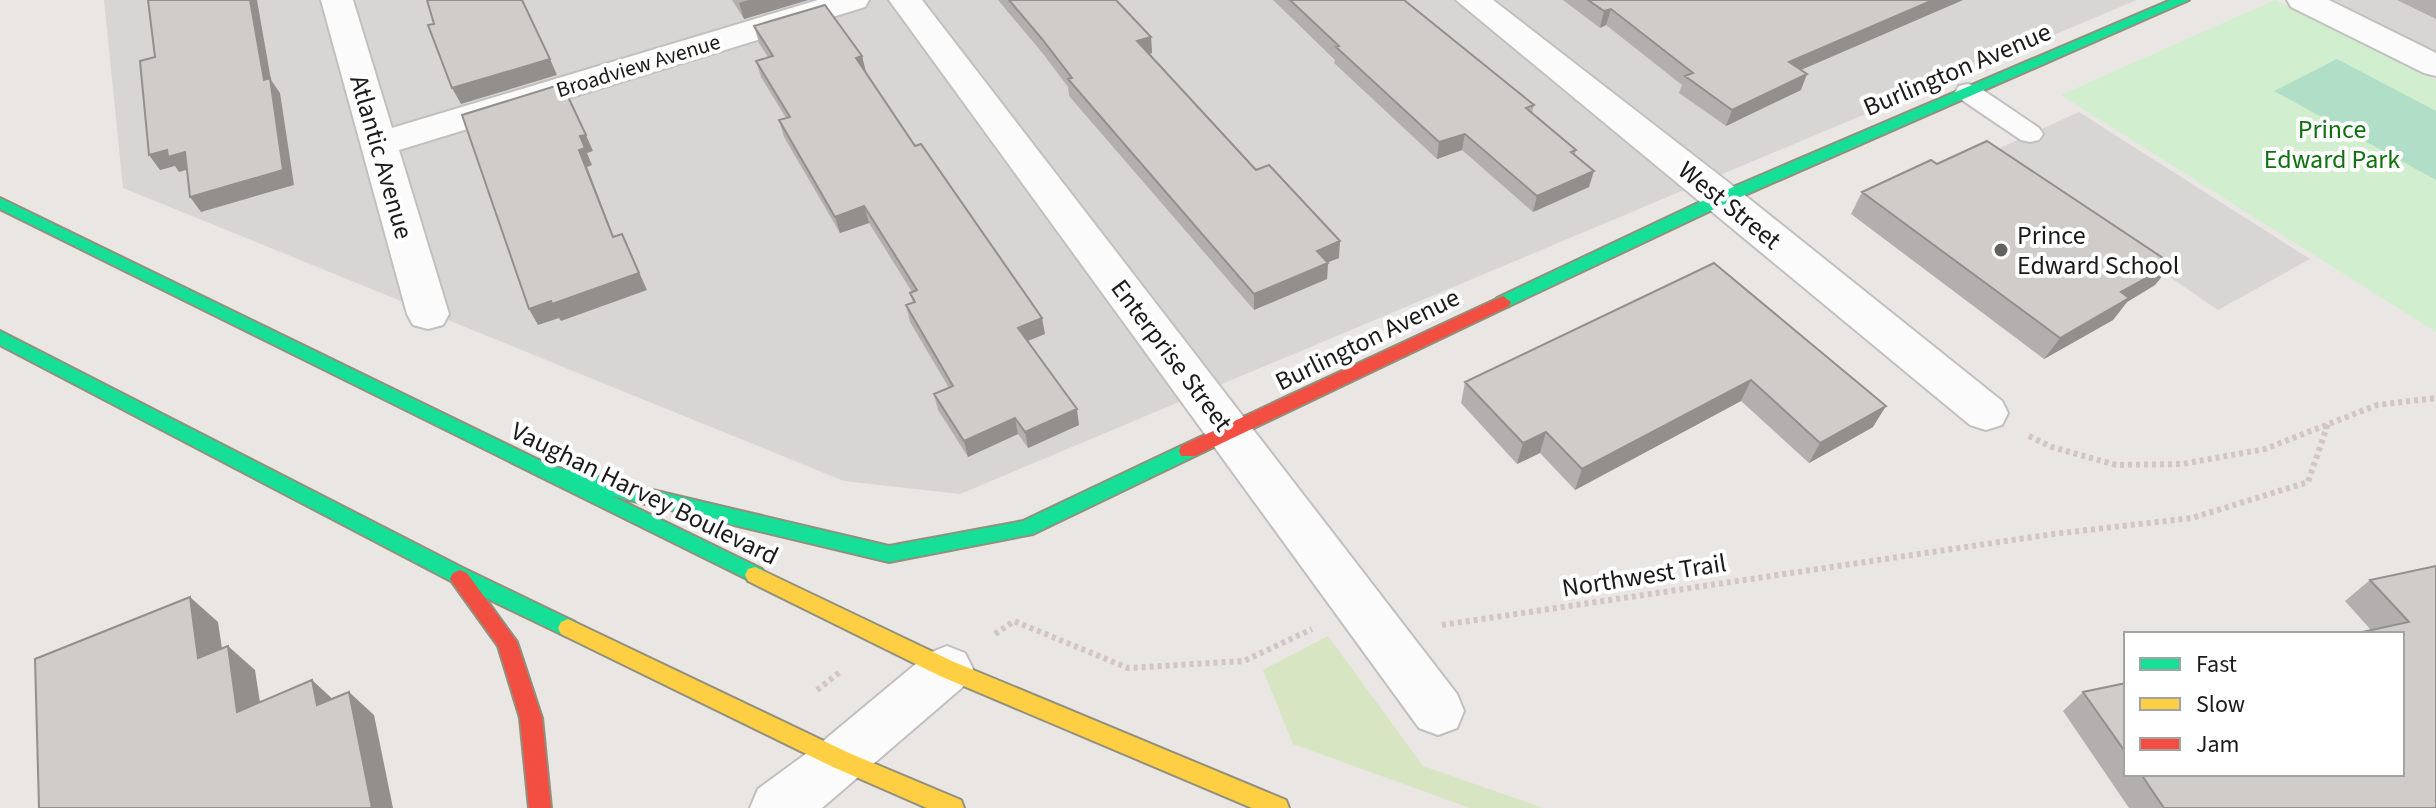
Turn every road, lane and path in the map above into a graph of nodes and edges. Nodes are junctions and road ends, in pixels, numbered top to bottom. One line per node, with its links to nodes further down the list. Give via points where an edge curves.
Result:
1 (337, 0): 10 (street, Atlantic Avenue)
2 (853, 0): 10 (street, Broadview Avenue)
3 (905, 0): 18 (street, Enterprise Street)
4 (1472, 0): 11 (street, West Street)
5 (2182, 0): 8 (main road, Burlington Avenue)
6 (2303, 0): 7 (street)
7 (2436, 66)
8 (1968, 92): 9 (lane); 11 (main road, Burlington Avenue)
9 (2030, 134)
10 (378, 144): 13 (street, Atlantic Avenue)
11 (1723, 198): 16 (street, West Street); 18 (main road, Burlington Avenue)
12 (0, 203): 19 (main road, Vaughan Harvey Boulevard)
13 (428, 314)
14 (0, 337): 20 (main road)
15 (2436, 398): 17 (path, via 2377,405)
16 (1986, 413): 17 (path, via 2052,447 2116,465 2182,464 2265,449)
17 (2329, 421): 21 (path, Northwest Trail, via 2308,482 2192,518 1455,624)
18 (1231, 433): 19 (main road, Burlington Avenue, via 1026,528 889,554); 21 (street, Enterprise Street)
19 (545, 472): 22 (main road, Vaughan Harvey Boulevard)
20 (456, 574): 26 (main road); 27 (main road, via 507,642 531,718)
21 (1374, 626): 22 (path, Northwest Trail, via 1317,627 1244,661 1128,668 1014,621); 25 (street, Enterprise Street)
22 (947, 669): 26 (street); 30 (main road, Vaughan Harvey Boulevard)
23 (840, 672): 24 (path)
24 (810, 696)
25 (1438, 711)
26 (841, 760): 28 (street); 29 (main road)
27 (540, 808)
28 (778, 808)
29 (953, 808)
30 (1278, 808)

